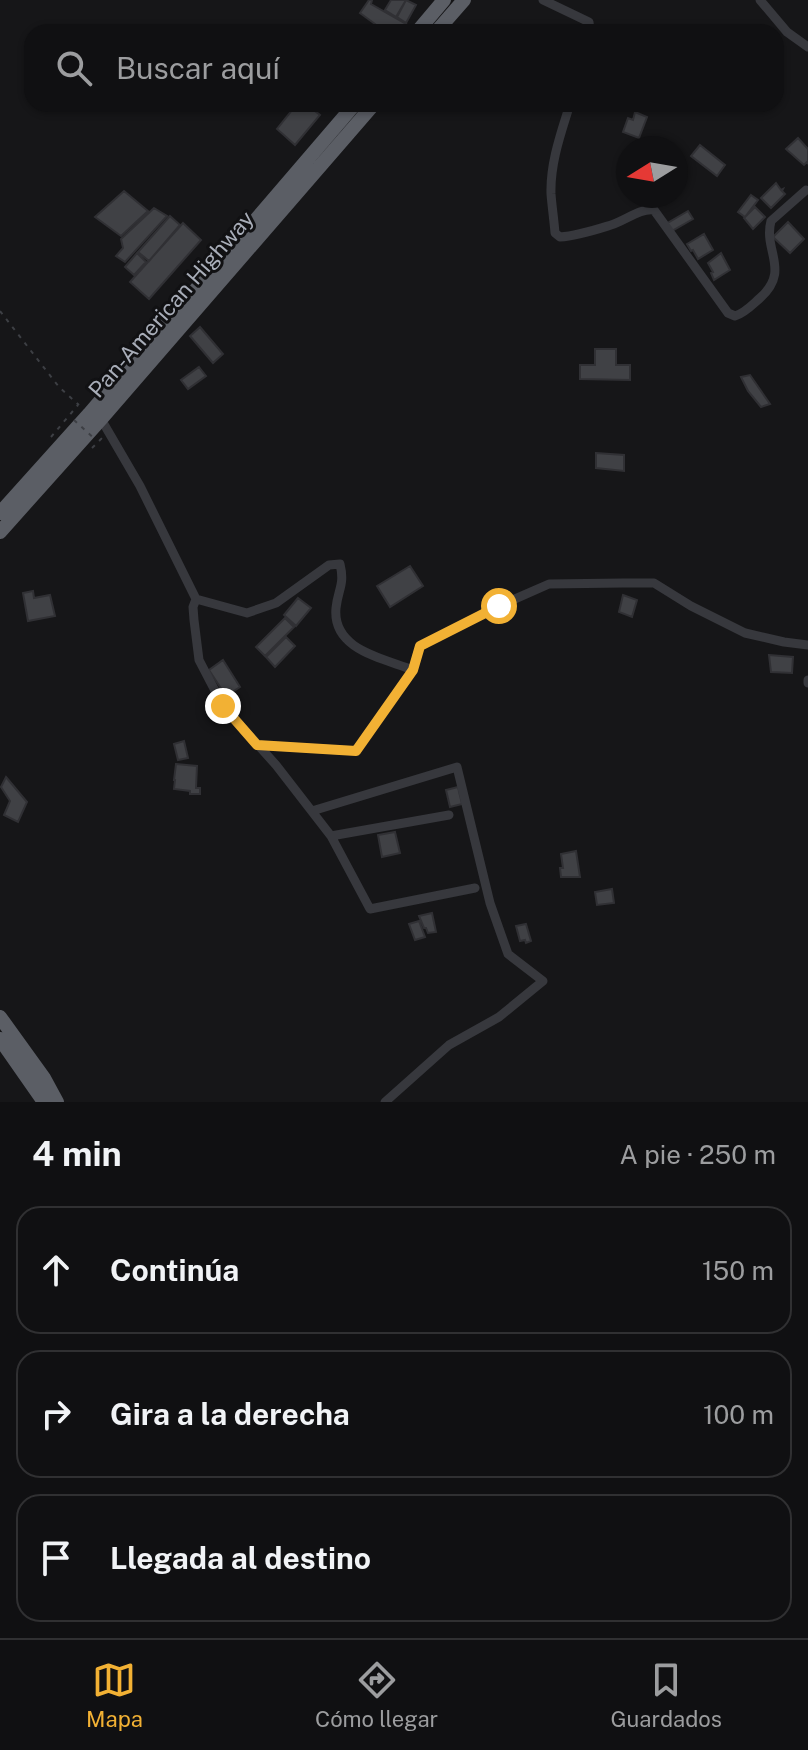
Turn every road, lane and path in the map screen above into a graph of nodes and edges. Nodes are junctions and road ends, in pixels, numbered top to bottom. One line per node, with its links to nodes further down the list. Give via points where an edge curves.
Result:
1 (444, 0): 5 (highway)
2 (464, 0): 6 (highway)
3 (543, 0): 7 (street)
4 (760, 0): 8 (street)
5 (424, 24)
6 (443, 24)
7 (589, 24)
8 (780, 24)
9 (784, 28): 10 (street)
10 (808, 47)
11 (348, 112): 20 (highway, Pan-American Highway)
12 (367, 112): 17 (highway, Pan-American Highway)
13 (568, 112): 14 (street, via 553,168 555,233 569,237 654,210 735,316 770,289 775,278 771,221)
14 (806, 190)
15 (0, 311): 16 (path, via 78,404)
16 (69, 415)
17 (101, 419): 21 (highway, Pan-American Highway); 22 (street)
18 (74, 420): 19 (path, bridge)
19 (96, 440)
20 (0, 513)
21 (0, 532)
22 (196, 599): 24 (street, via 247,613 276,603 329,565 340,564 343,579 336,610 341,633 357,649); 25 (street, via 199,660 223,706)
23 (808, 645): 24 (street, via 745,633 654,583 549,584 420,646)
24 (413, 670): 25 (street, via 356,751)
25 (257, 745): 26 (street)
26 (312, 811): 28 (street); 34 (street, via 457,767 508,954 543,981 499,1017 449,1045)
27 (449, 815): 28 (street)
28 (331, 836): 29 (street, via 370,909)
29 (475, 888)
30 (0, 1017): 33 (highway)
31 (0, 1039): 32 (highway)
32 (44, 1102)
33 (57, 1102)
34 (385, 1102)

